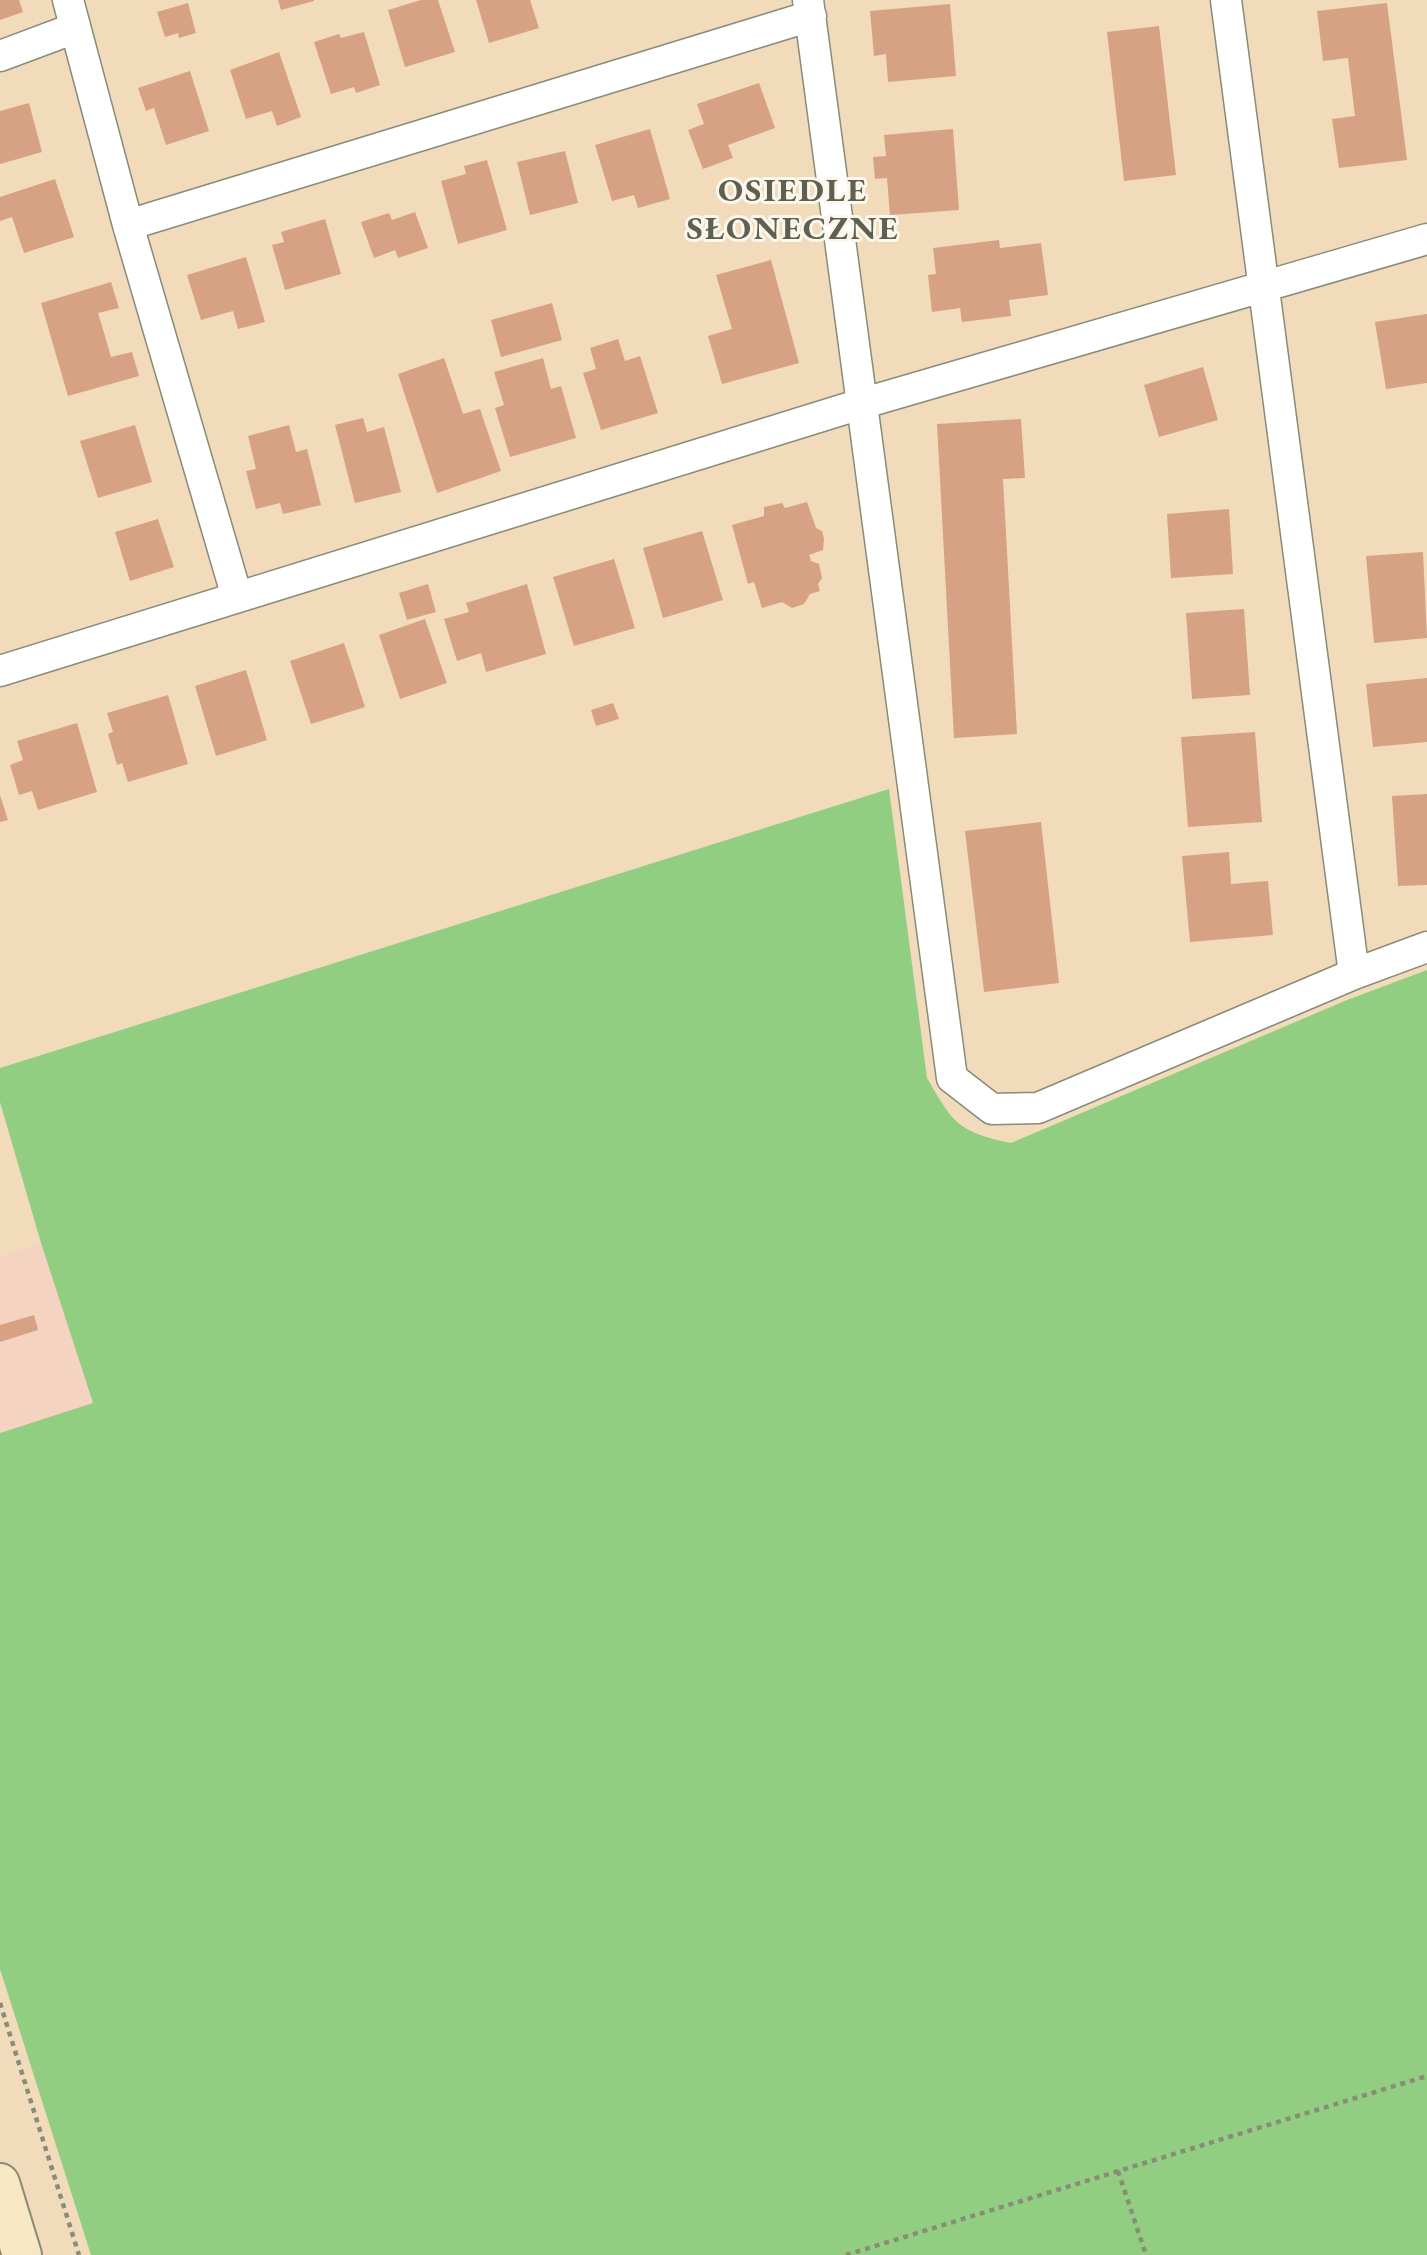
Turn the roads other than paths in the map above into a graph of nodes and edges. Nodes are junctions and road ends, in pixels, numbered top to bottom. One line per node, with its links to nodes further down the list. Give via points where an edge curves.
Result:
1 (1226, 0): 7 (street)
2 (810, 8): 5 (street); 8 (street)
3 (71, 14): 4 (street); 5 (street)
4 (0, 56)
5 (128, 225): 9 (street)
6 (1427, 239): 7 (street)
7 (1265, 288): 8 (street); 12 (street)
8 (864, 403): 9 (street); 12 (street, via 951,1078 992,1109 1038,1108)
9 (237, 597): 10 (street)
10 (0, 671)
11 (1427, 947): 12 (street)
12 (1354, 974)
13 (0, 2183): 14 (street)
14 (22, 2255)

